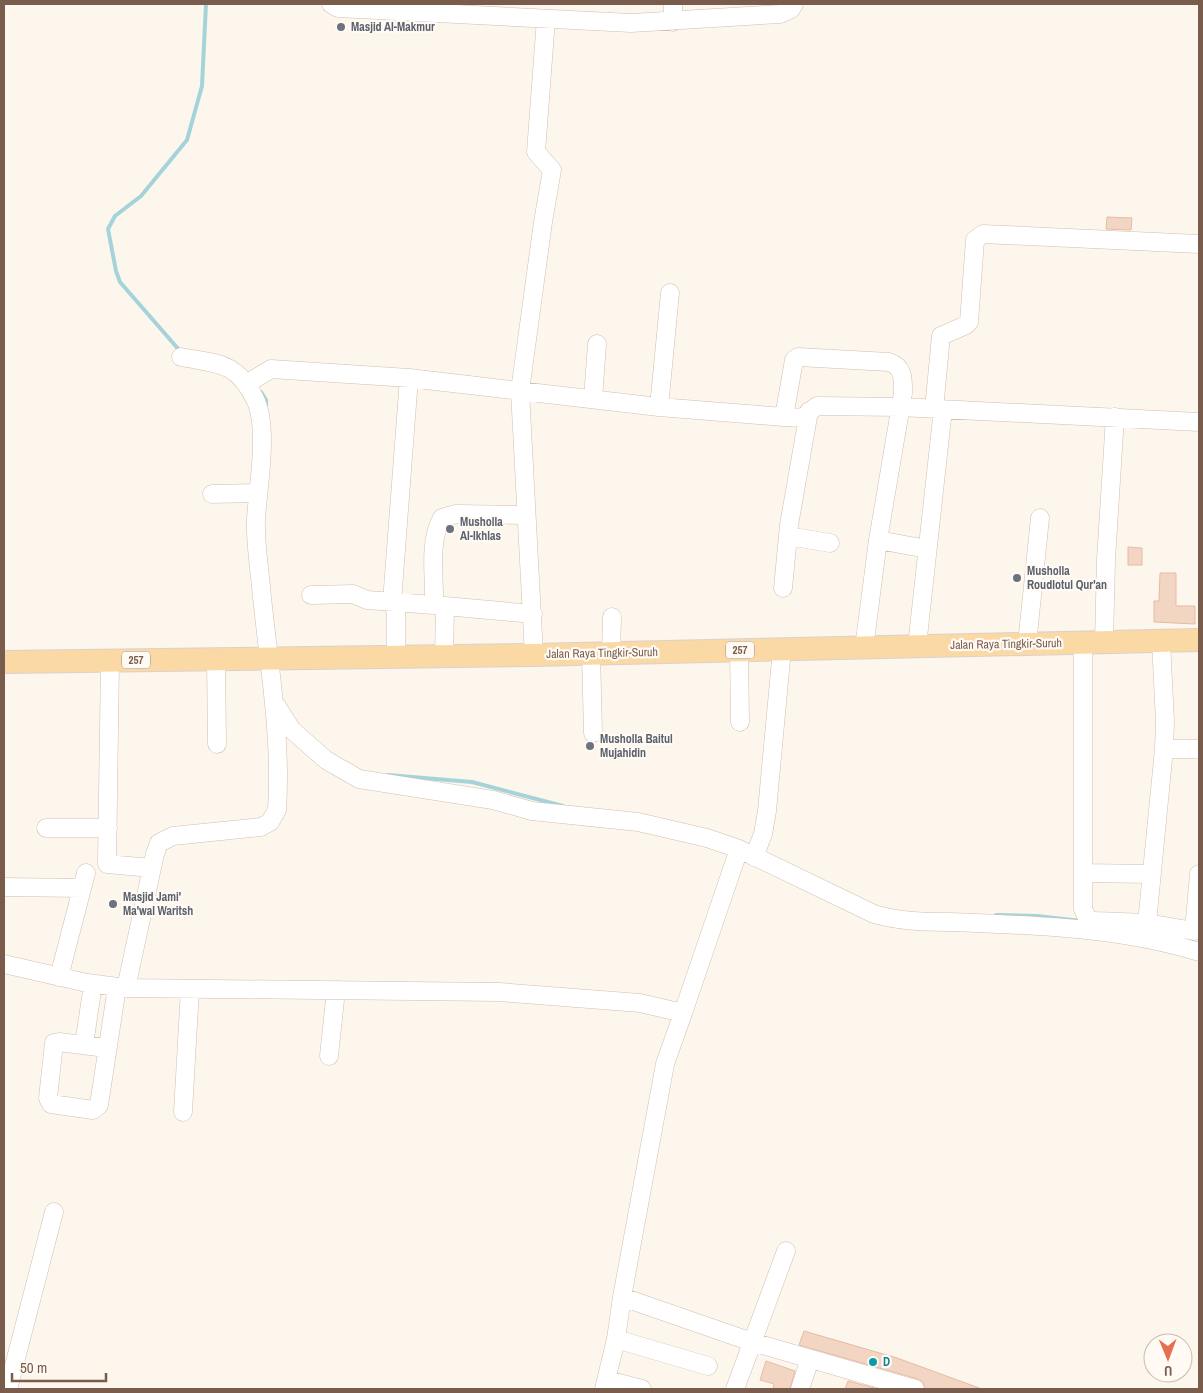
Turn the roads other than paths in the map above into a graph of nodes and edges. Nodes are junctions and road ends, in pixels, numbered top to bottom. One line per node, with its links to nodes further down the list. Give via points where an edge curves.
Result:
1 (331, 4): 4 (street, via 338,8)
2 (673, 4): 5 (street)
3 (794, 4): 5 (street, via 780,14)
4 (546, 19): 5 (street); 12 (street, via 536,152 552,170)
5 (673, 22)
6 (1199, 244): 16 (street, via 978,236 969,322 941,336)
7 (670, 294): 14 (street)
8 (598, 344): 13 (street)
9 (180, 356): 11 (street, via 228,367)
10 (409, 378): 11 (street, via 271,369); 12 (street); 31 (street)
11 (254, 379): 21 (street, via 260,416)
12 (520, 391): 13 (street); 23 (street)
13 (593, 399): 14 (street)
14 (659, 407): 18 (street)
15 (900, 407): 16 (street); 17 (street, via 817,406); 18 (street, via 903,377 897,365 863,359 798,357 794,360); 26 (street)
16 (938, 409): 19 (street); 28 (street)
17 (809, 411): 18 (street, via 802,418); 25 (street)
18 (784, 417)
19 (1115, 417): 20 (street); 37 (street, via 1106,560)
20 (1199, 422)
21 (258, 493): 22 (street); 47 (street, via 256,522)
22 (212, 494)
23 (526, 515): 32 (street, via 456,514 442,518 435,541); 33 (street)
24 (1040, 518): 38 (street)
25 (788, 536): 27 (street); 29 (street)
26 (878, 540): 28 (street); 40 (street)
27 (830, 543)
28 (927, 549): 39 (street)
29 (783, 588)
30 (311, 595): 31 (street, via 354,594 368,600)
31 (392, 602): 32 (street); 46 (street, via 396,613)
32 (440, 606): 33 (street); 45 (street)
33 (533, 614): 44 (street)
34 (612, 617): 43 (street)
35 (1199, 640): 36 (main road, Jalan Raya Tingkir-Suruh / 257)
36 (1161, 641): 37 (main road, Jalan Raya Tingkir-Suruh / 257); 55 (street)
37 (1094, 643): 38 (main road, Jalan Raya Tingkir-Suruh / 257); 61 (street)
38 (1027, 644): 39 (main road, Jalan Raya Tingkir-Suruh / 257)
39 (917, 646): 40 (main road, Jalan Raya Tingkir-Suruh / 257)
40 (864, 648): 41 (main road, Jalan Raya Tingkir-Suruh / 257)
41 (782, 649): 42 (main road, Jalan Raya Tingkir-Suruh / 257); 59 (street, via 767,812)
42 (739, 650): 43 (main road, Jalan Raya Tingkir-Suruh / 257); 52 (street)
43 (601, 654): 44 (main road, Jalan Raya Tingkir-Suruh / 257); 53 (street)
44 (534, 655): 45 (main road, Jalan Raya Tingkir-Suruh / 257)
45 (444, 656): 46 (main road, Jalan Raya Tingkir-Suruh / 257)
46 (396, 657): 47 (main road, Jalan Raya Tingkir-Suruh / 257)
47 (272, 659): 49 (main road, Jalan Raya Tingkir-Suruh / 257); 51 (street)
48 (110, 660): 49 (main road, Jalan Raya Tingkir-Suruh / 257); 50 (main road, Jalan Raya Tingkir-Suruh / 257); 58 (street)
49 (216, 660): 54 (street)
50 (4, 662)
51 (276, 705): 59 (street, via 292,730 326,760 359,779 493,800 532,811 638,822); 60 (street, via 278,793 277,810 270,822 261,827 166,838 159,843)
52 (740, 722)
53 (594, 733)
54 (217, 744)
55 (1164, 749): 56 (street); 62 (street)
56 (1199, 749)
57 (46, 828): 58 (street)
58 (108, 828): 60 (street, via 108,866)
59 (752, 851): 67 (street, via 874,914 894,920); 75 (street)
60 (152, 868): 72 (street)
61 (1083, 873): 62 (street); 65 (street, via 1083,909 1088,920)
62 (1151, 874): 65 (street)
63 (1199, 880): 66 (street)
64 (4, 887): 70 (street, via 84,881)
65 (1147, 923): 67 (street)
66 (1197, 932): 67 (street)
67 (1164, 934): 68 (street)
68 (1199, 952)
69 (4, 964): 70 (street)
70 (59, 977): 71 (street)
71 (93, 984): 72 (street); 76 (street)
72 (121, 987): 73 (street); 77 (street)
73 (190, 988): 74 (street); 79 (street)
74 (336, 990): 75 (street, via 500,992 640,1003); 78 (street)
75 (682, 1013): 82 (street, via 665,1064)
76 (84, 1045): 77 (street); 77 (street, via 54,1043 48,1098 54,1106 98,1108)
77 (106, 1048)
78 (329, 1056)
79 (183, 1112)
80 (54, 1212): 89 (street)
81 (786, 1251): 84 (street)
82 (622, 1297): 83 (street); 84 (street)
83 (616, 1339): 86 (street); 88 (street)
84 (752, 1342): 85 (street); 91 (street)
85 (810, 1359): 87 (street); 92 (street)
86 (708, 1366)
87 (869, 1382): 93 (street)
88 (606, 1385): 90 (street)
89 (8, 1389)
90 (642, 1389)
91 (735, 1389)
92 (800, 1389)
93 (915, 1389)

